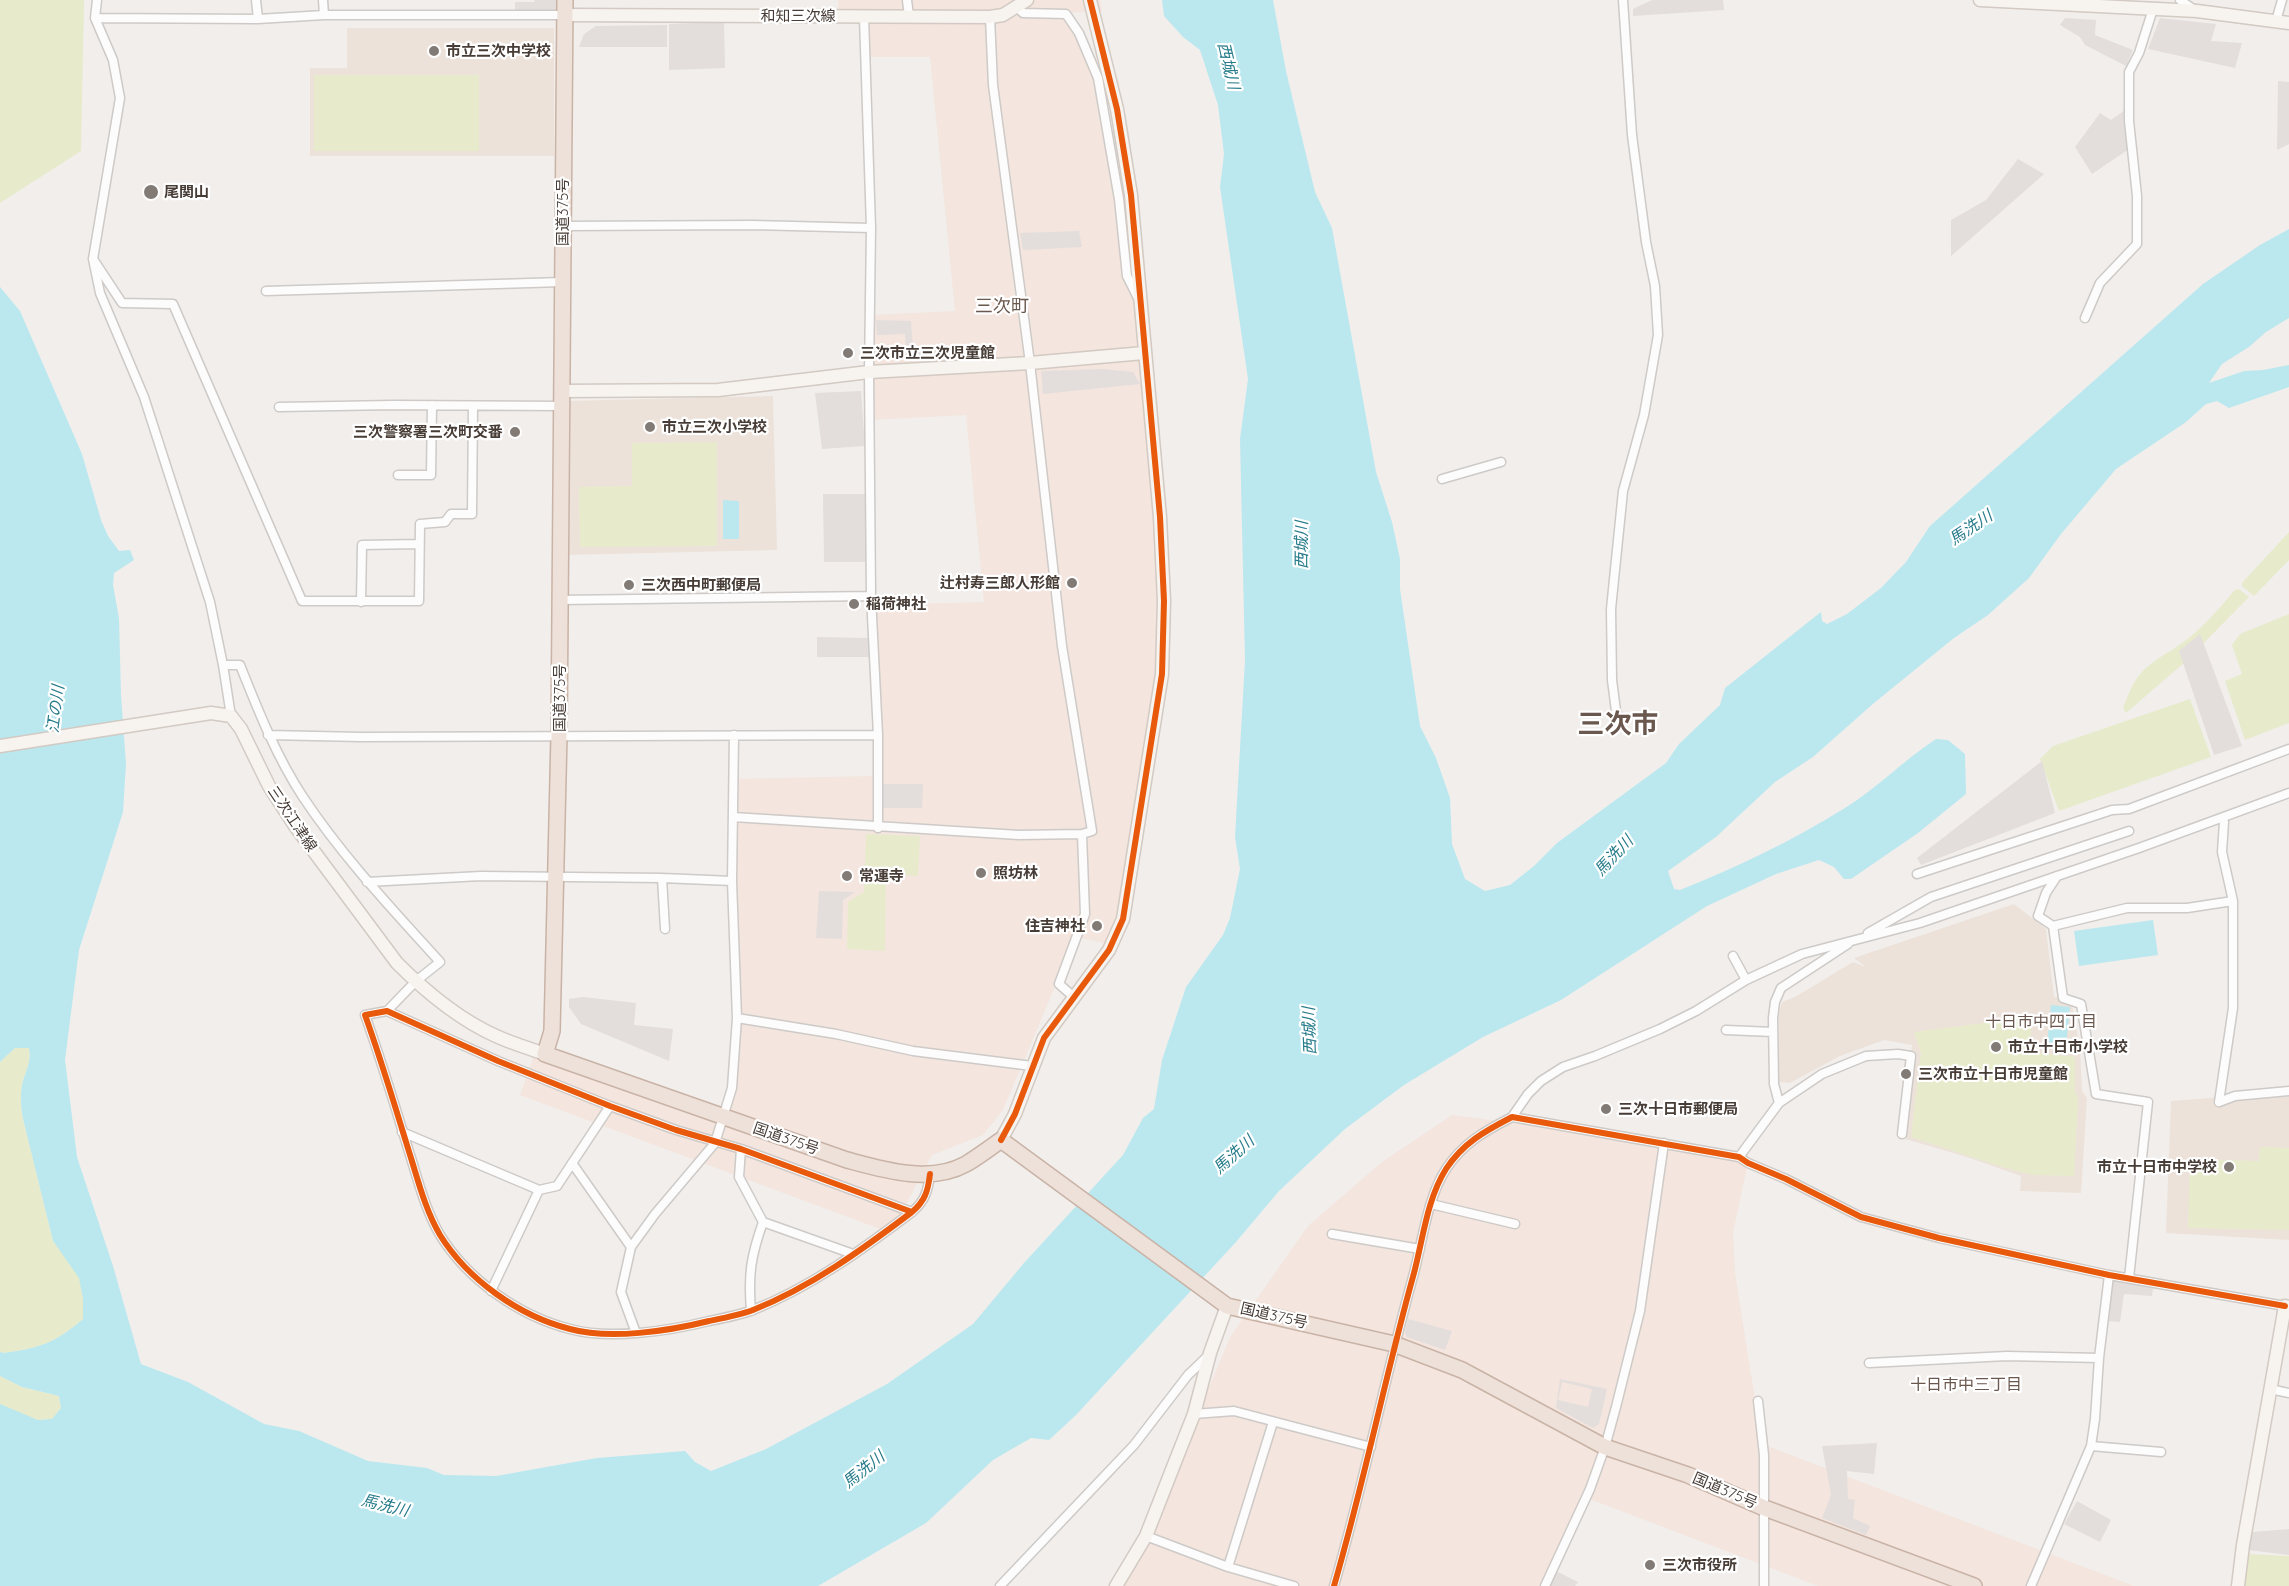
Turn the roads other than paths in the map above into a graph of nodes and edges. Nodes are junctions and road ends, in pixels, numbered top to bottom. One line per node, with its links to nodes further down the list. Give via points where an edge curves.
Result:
1 (97, 0): 18 (street)
2 (256, 0): 19 (street)
3 (323, 0): 14 (street)
4 (908, 0): 15 (street)
5 (1090, 0): 27 (street, via 1116,109 1131,195)
6 (1623, 0): 45 (street, via 1632,135 1655,286 1658,335 1644,415 1623,491 1612,597 1612,680)
7 (1980, 0): 12 (street)
8 (2180, 0): 13 (street)
9 (2282, 0): 20 (street)
10 (1022, 4): 17 (street, 和知三次線, via 1003,15); 27 (street, via 1023,13 1066,14 1079,33 1098,78 1119,200 1127,276)
11 (565, 8): 14 (street); 16 (street, 和知三次線); 22 (highway, 国道375号)
12 (2153, 9): 13 (street); 28 (street, via 2129,72 2137,244 2100,283)
13 (2197, 11): 20 (street)
14 (324, 15): 19 (street)
15 (909, 16): 16 (street, 和知三次線); 17 (street, 和知三次線)
16 (864, 17): 23 (street)
17 (990, 17): 30 (street, via 993,84)
18 (94, 18): 19 (street); 24 (street, via 113,60 120,98)
19 (258, 19)
20 (2276, 21): 21 (street)
21 (2289, 23)
22 (563, 226): 23 (street); 25 (highway, 国道375号)
23 (871, 228): 31 (street)
24 (93, 259): 42 (street, via 122,303 172,304 302,601); 43 (street, via 100,293 144,397 210,602)
25 (562, 282): 26 (street); 32 (highway, 国道375号)
26 (266, 291)
27 (1141, 303): 29 (street)
28 (2085, 318)
29 (1144, 353): 30 (street); 71 (street, via 1160,517 1162,674 1123,919 1109,950)
30 (1030, 363): 31 (street); 57 (street, via 1062,646 1092,831)
31 (869, 372): 32 (street, via 718,390); 40 (street)
32 (562, 399): 34 (street); 41 (highway, 国道375号)
33 (432, 405): 34 (street); 35 (street); 37 (street, via 432,475)
34 (473, 406): 39 (street, via 472,514 452,514 445,522 420,524)
35 (279, 407)
36 (1501, 462): 38 (street)
37 (399, 475)
38 (1442, 479)
39 (419, 544): 42 (street, via 362,545); 42 (street, via 419,601)
40 (871, 596): 41 (street); 49 (street)
41 (561, 600): 47 (highway, 国道375号)
42 (361, 602)
43 (223, 665): 44 (street); 46 (street, via 240,665)
44 (231, 716): 50 (street, via 203,714); 70 (street, 三次江津線, via 295,826 397,963)
45 (1620, 718)
46 (268, 735): 47 (street); 63 (street, via 302,796)
47 (560, 735): 48 (street); 60 (highway, 国道375号)
48 (734, 735): 49 (street); 53 (street)
49 (878, 735): 55 (street)
50 (0, 746)
51 (2289, 749): 58 (street, via 2129,809 2112,810)
52 (2289, 793): 54 (street)
53 (733, 817): 55 (street); 62 (street)
54 (2221, 818): 59 (street); 64 (street, via 2222,852)
55 (878, 828): 57 (street)
56 (2129, 831): 67 (street, via 1931,897)
57 (1082, 834): 71 (street, via 1085,914 1059,984)
58 (1917, 874)
59 (2057, 876): 65 (street, via 2038,916); 67 (street, via 1920,923)
60 (556, 878): 61 (street); 63 (street, via 481,876); 76 (highway, 国道375号, via 552,1031)
61 (662, 878): 62 (street); 66 (street)
62 (732, 881): 73 (street)
63 (367, 882): 70 (street, via 440,962)
64 (2233, 901): 65 (street, via 2187,908 2127,908); 78 (street, via 2233,1008 2219,1102 2235,1096)
65 (2053, 926): 102 (street, via 2063,998 2081,1004 2096,1094 2148,1102)
66 (665, 929)
67 (1857, 939): 69 (street, via 1802,954); 75 (street, via 1781,988 1775,1002)
68 (1733, 956): 69 (street)
69 (1746, 980): 82 (street, via 1660,1029 1563,1067 1541,1081)
70 (416, 981): 72 (street); 76 (street, 三次江津線, via 480,1028)
71 (1075, 998): 77 (street, via 1044,1038)
72 (387, 1011): 80 (street); 83 (street, via 365,1015)
73 (737, 1018): 77 (street, via 913,1051); 81 (street, via 732,1088)
74 (1726, 1030): 75 (street)
75 (1773, 1032): 79 (street, via 1774,1084)
76 (545, 1054): 81 (highway, 国道375号)
77 (1032, 1066): 85 (street)
78 (2289, 1092)
79 (1779, 1103): 84 (street, via 1845,1063 1866,1056 1911,1056); 89 (street)
80 (610, 1106): 86 (street); 90 (street)
81 (723, 1116): 86 (street); 91 (highway, 国道375号, via 847,1160 891,1171)
82 (1512, 1116): 87 (street); 93 (street, via 1479,1134 1458,1152 1444,1172)
83 (402, 1131): 92 (street); 103 (street, via 440,1234)
84 (1902, 1134)
85 (1001, 1140): 91 (highway, 国道375号, via 964,1165); 104 (highway, 国道375号)
86 (716, 1143): 88 (street); 98 (street)
87 (1664, 1143): 89 (street); 119 (street, via 1640,1311)
88 (741, 1149): 94 (street); 95 (street, via 739,1177)
89 (1739, 1157): 101 (street, via 1861,1217)
90 (572, 1163): 92 (street, via 557,1186); 98 (street)
91 (930, 1174): 94 (street, via 928,1194)
92 (539, 1190): 103 (street)
93 (1431, 1204): 96 (street); 99 (street)
94 (912, 1212): 100 (street)
95 (763, 1222): 100 (street); 106 (street, via 752,1253)
96 (1515, 1224)
97 (1332, 1234): 99 (street)
98 (632, 1247): 107 (street, via 621,1292)
99 (1420, 1249): 108 (street)
100 (853, 1254): 106 (street)
101 (2109, 1275): 102 (street); 110 (street)
102 (2129, 1278): 105 (street)
103 (491, 1291): 107 (street, via 520,1309 570,1329)
104 (1227, 1306): 108 (highway, 国道375号); 109 (street)
105 (2287, 1306): 112 (street)
106 (752, 1311): 107 (street, via 671,1330)
107 (636, 1333)
108 (1394, 1344): 118 (street); 119 (highway, 国道375号, via 1462,1370)
109 (1210, 1353): 115 (street); 125 (street, via 1188,1375 1134,1446)
110 (2099, 1358): 111 (street, via 2007,1356); 117 (street)
111 (1869, 1363)
112 (2270, 1389): 113 (street); 133 (street)
113 (2289, 1393)
114 (1758, 1401): 121 (street, via 1764,1455)
115 (1194, 1414): 116 (street, via 1234,1411); 122 (street)
116 (1273, 1422): 118 (street); 123 (street)
117 (2091, 1446): 120 (street); 132 (street)
118 (1371, 1447): 128 (street)
119 (1605, 1447): 121 (highway, 国道375号, via 1688,1475); 129 (street)
120 (2161, 1452)
121 (1762, 1507): 124 (highway, 国道375号); 130 (street)
122 (1146, 1536): 123 (street); 126 (street)
123 (1228, 1567): 127 (street)
124 (1941, 1581): 131 (highway, 国道375号)
125 (1000, 1586)
126 (1116, 1586)
127 (1294, 1586)
128 (1334, 1586)
129 (1545, 1586)
130 (1764, 1586)
131 (1974, 1586)
132 (2031, 1586)
133 (2238, 1586)

